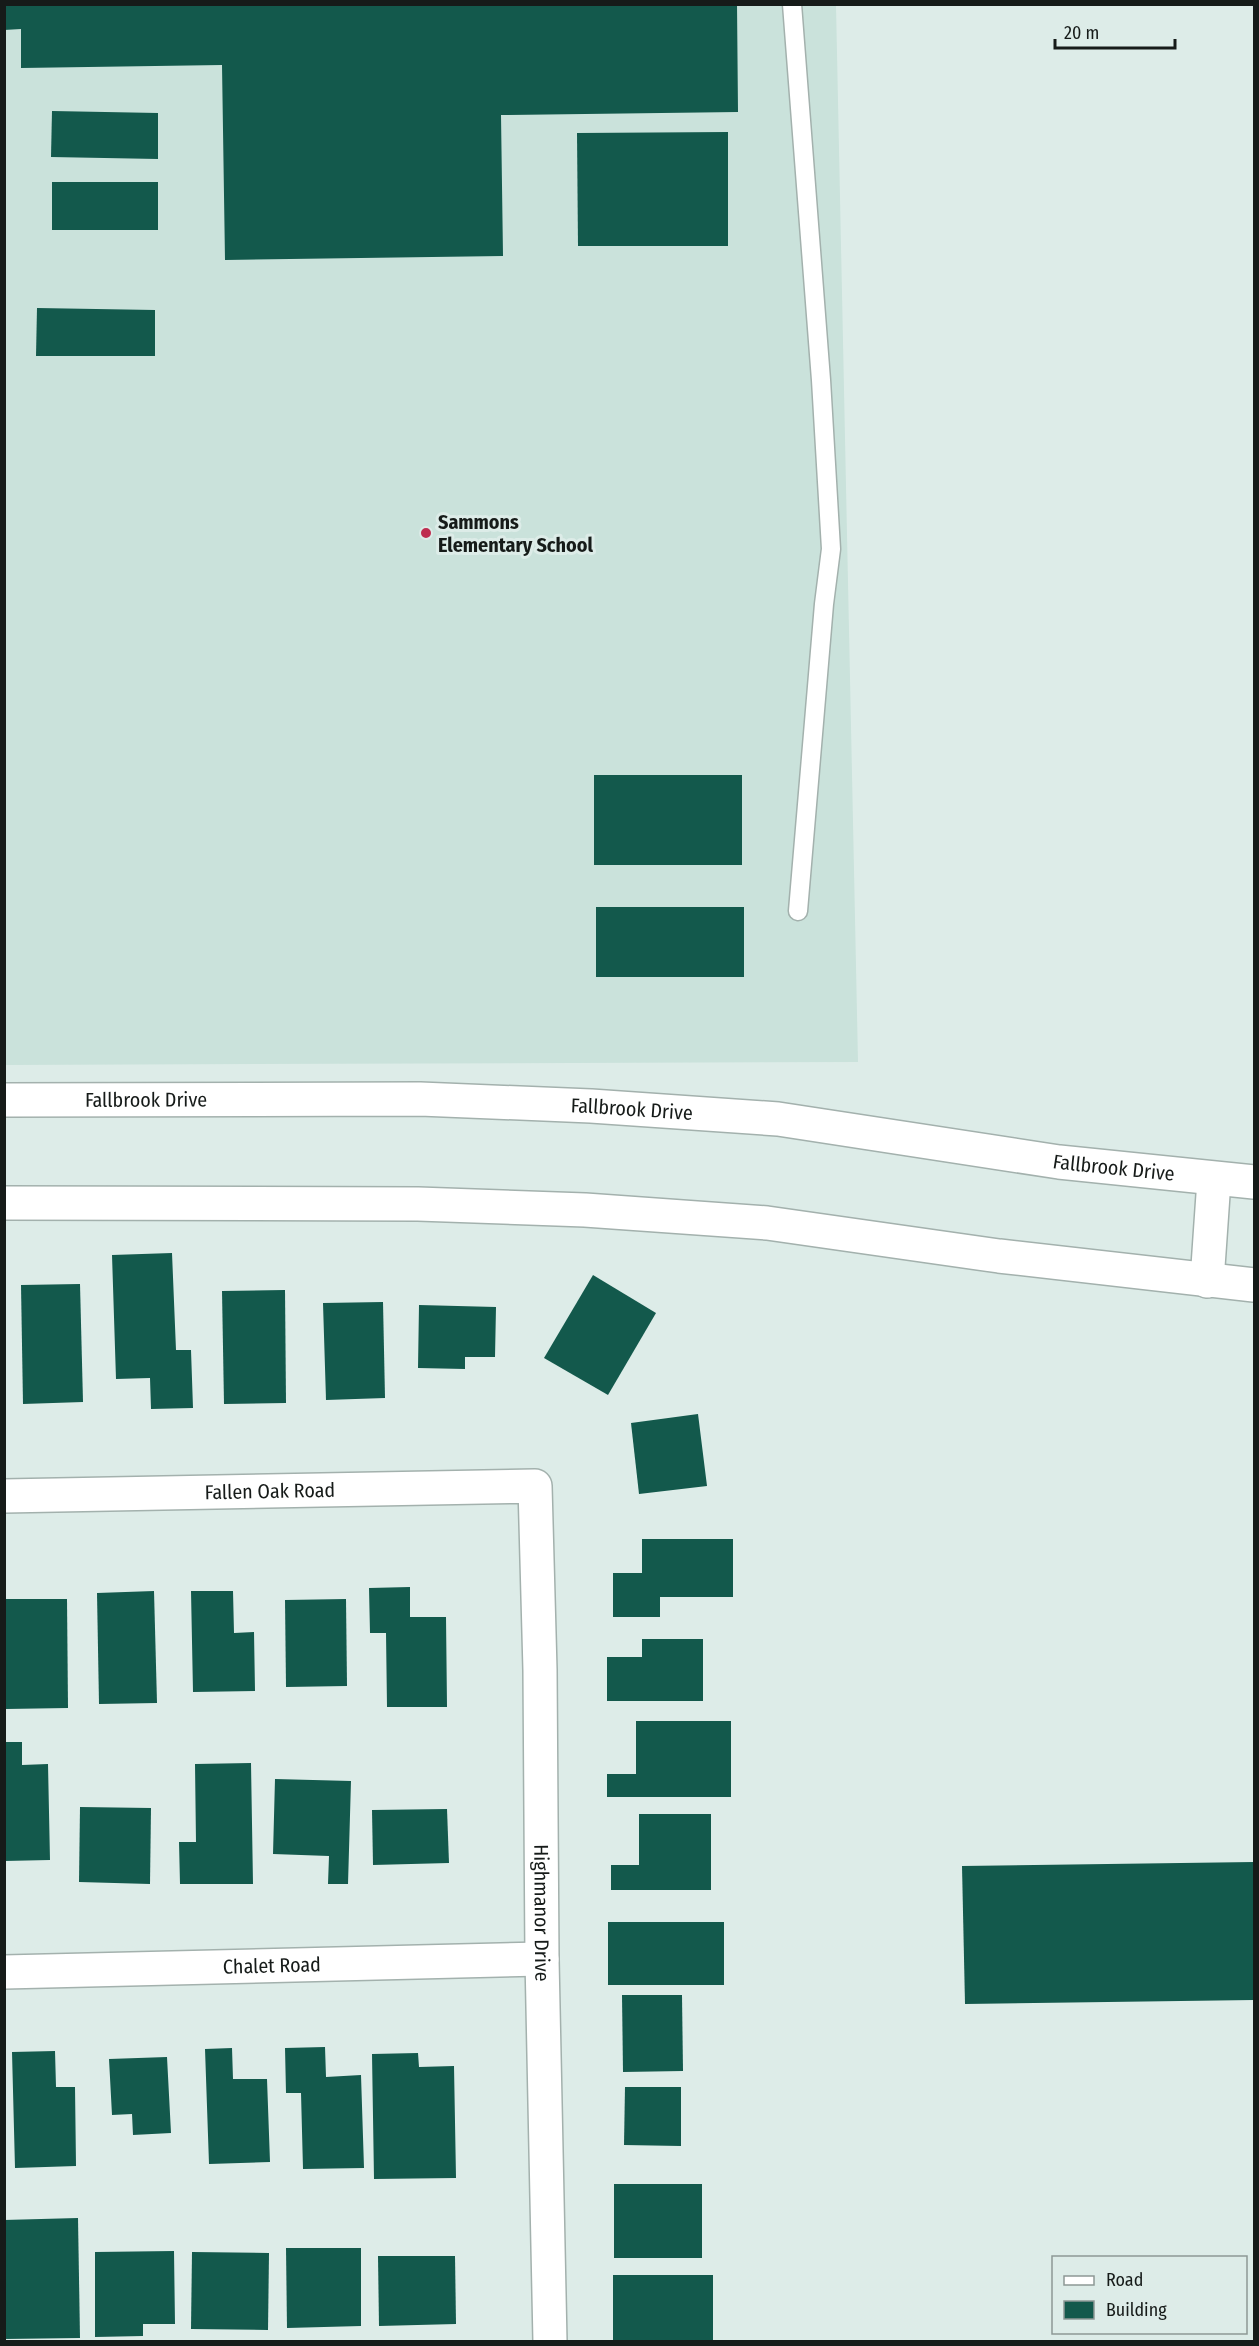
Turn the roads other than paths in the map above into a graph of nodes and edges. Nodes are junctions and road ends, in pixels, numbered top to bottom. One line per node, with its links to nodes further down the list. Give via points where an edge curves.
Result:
1 (792, 4): 2 (lane, via 831,549)
2 (798, 911)
3 (4, 1100): 4 (main road, Fallbrook Drive, via 420,1099 602,1107 778,1119 1059,1162)
4 (1214, 1180): 5 (main road, Fallbrook Drive); 7 (main road)
5 (1254, 1182)
6 (4, 1203): 7 (main road, via 418,1204 585,1210 767,1223)
7 (1207, 1281): 8 (main road)
8 (1254, 1285)
9 (535, 1486): 10 (main road, Fallen Oak Road); 11 (main road, Highmanor Drive)
10 (4, 1496)
11 (542, 1959): 12 (main road, Chalet Road); 13 (main road, Highmanor Drive)
12 (4, 1972)
13 (550, 2342)

